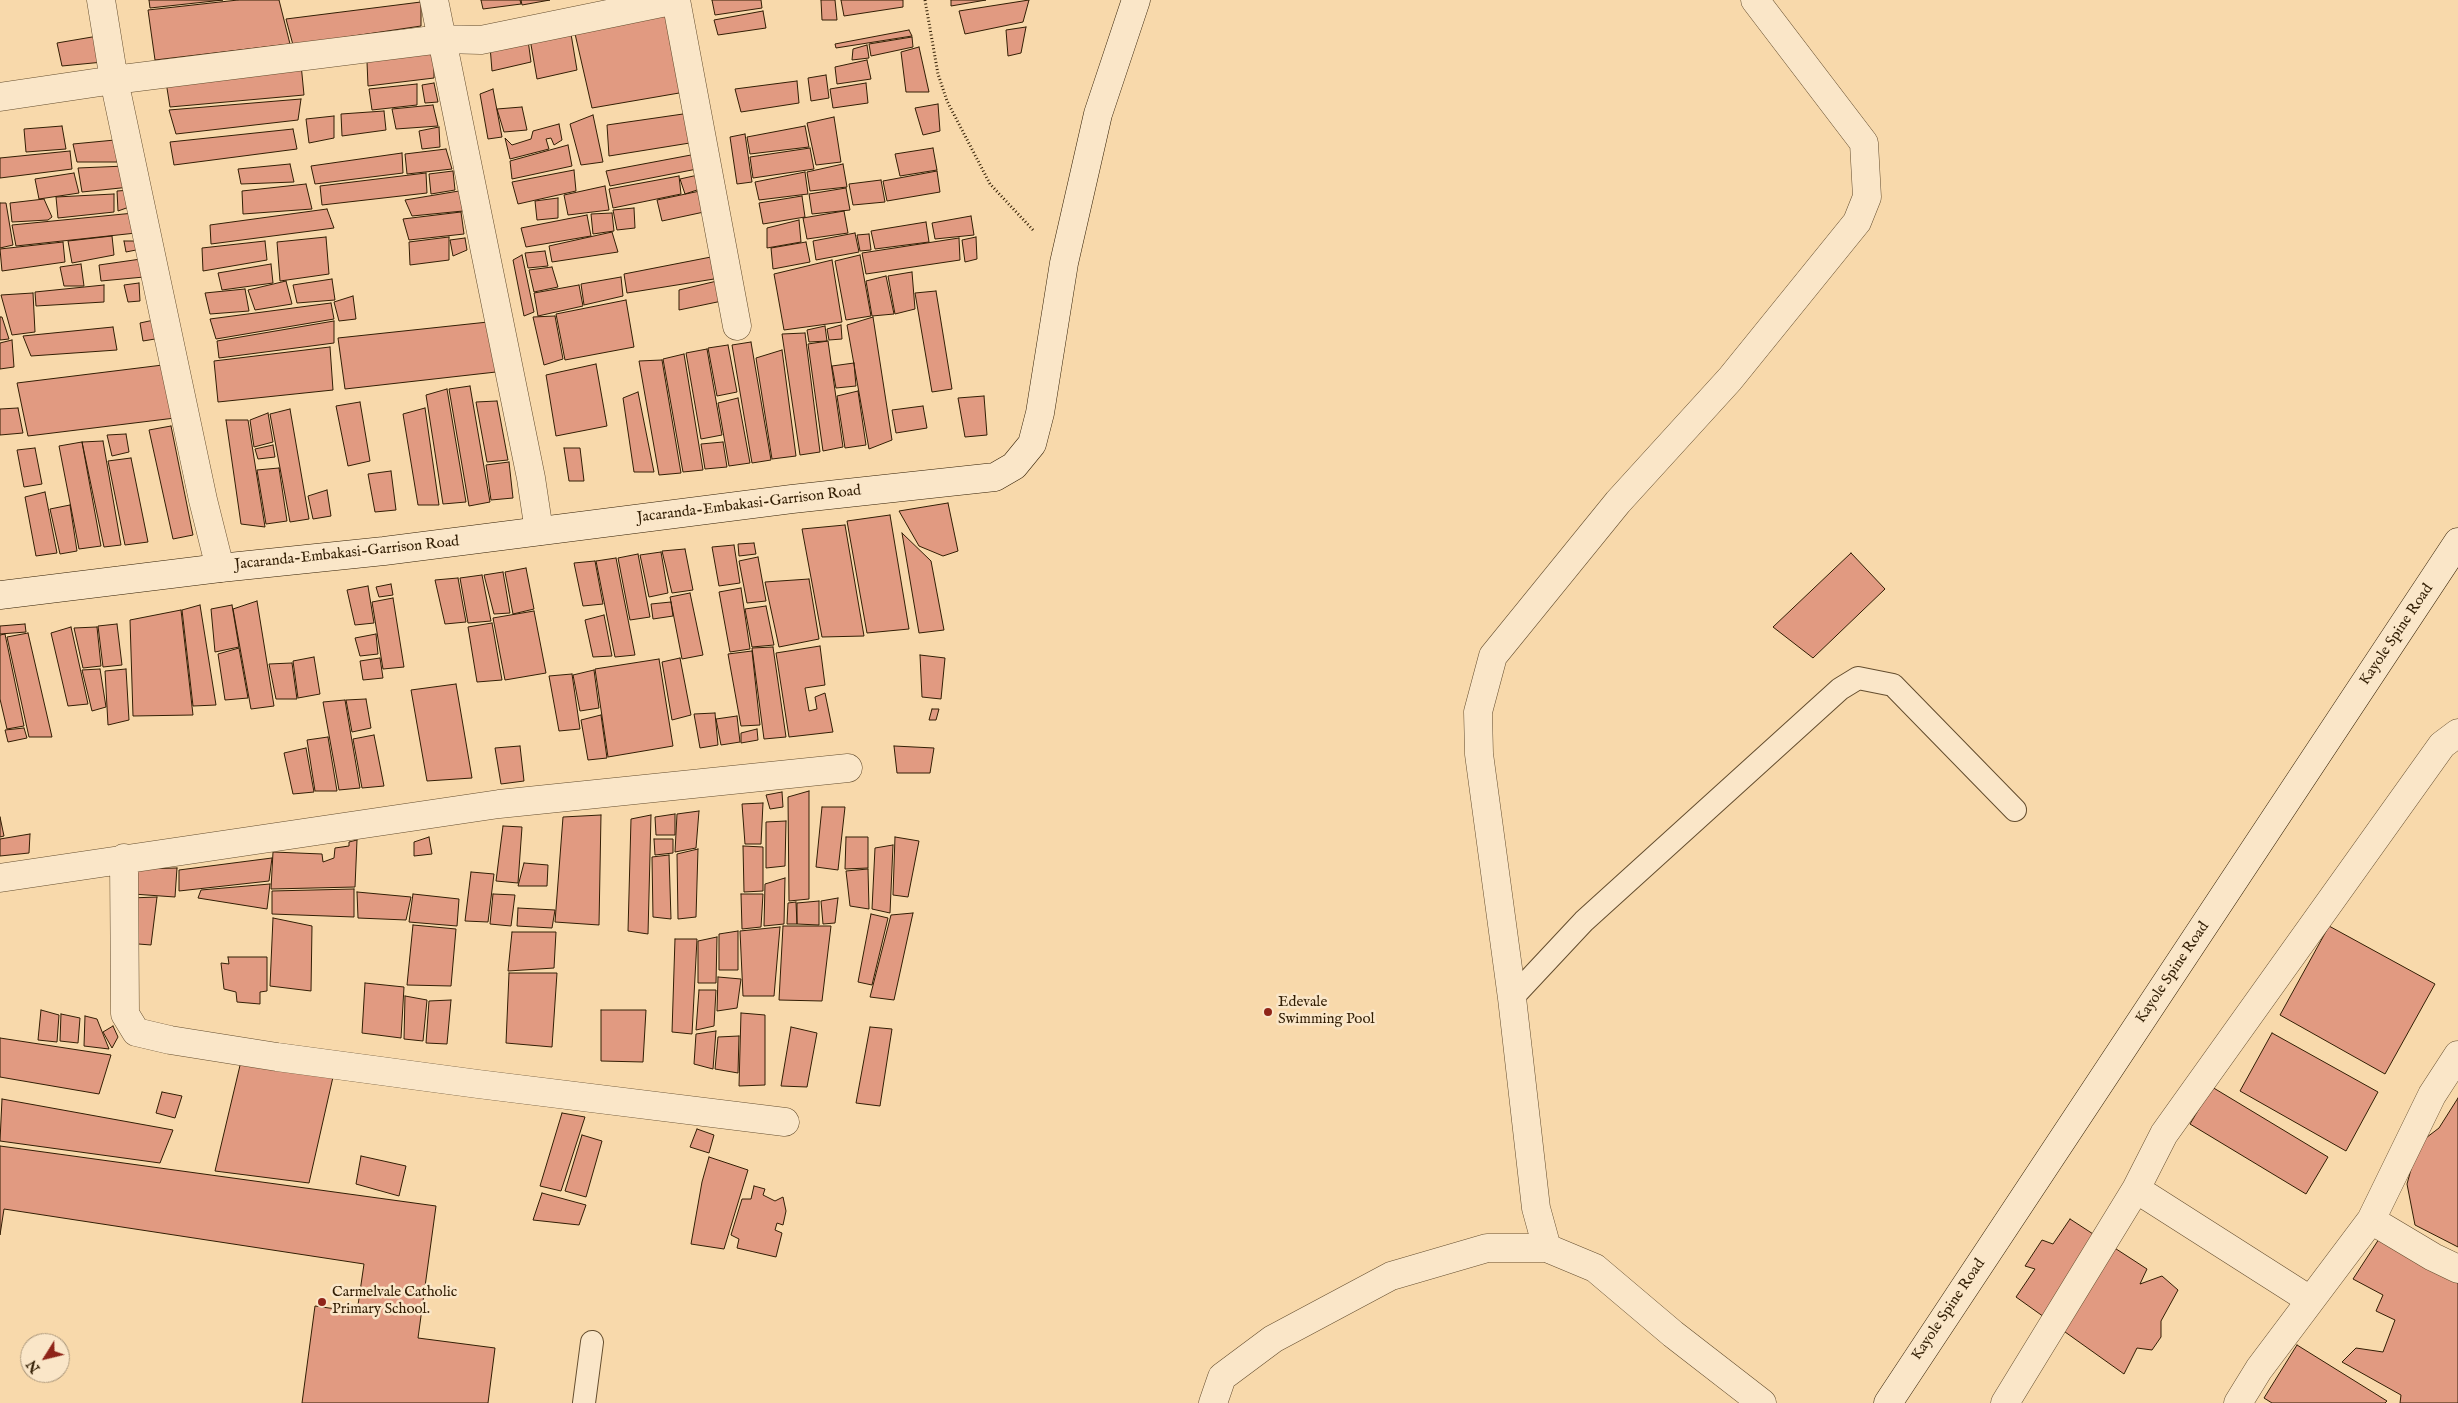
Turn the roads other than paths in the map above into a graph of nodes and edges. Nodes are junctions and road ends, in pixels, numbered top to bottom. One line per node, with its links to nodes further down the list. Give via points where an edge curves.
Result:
1 (101, 0): 7 (street)
2 (434, 0): 6 (street)
3 (676, 0): 6 (street, via 480,40); 9 (street)
4 (1136, 0): 10 (street, Jacaranda-Embakasi-Garrison Road, via 1098,114 1064,263 1032,444 1014,466 995,477)
5 (1755, 0): 19 (street, via 1864,143 1867,197 1857,222 1736,372 1618,502 1493,656 1478,712 1479,754)
6 (441, 39): 7 (street); 10 (street, via 531,478)
7 (114, 80): 8 (street); 12 (street)
8 (0, 97)
9 (737, 326)
10 (539, 531): 12 (street, Jacaranda-Embakasi-Garrison Road)
11 (2458, 542): 31 (street, Kayole Spine Road)
12 (220, 568): 13 (street, Jacaranda-Embakasi-Garrison Road)
13 (0, 595)
14 (2458, 733): 22 (street, via 2442,745 2164,1134)
15 (848, 768): 17 (street, via 499,804)
16 (2015, 810): 19 (lane, via 1893,685 1858,678 1840,689 1584,921)
17 (124, 858): 18 (street); 21 (street, via 125,1014 136,1032 334,1065)
18 (0, 878)
19 (1512, 998): 24 (street, via 1536,1208)
20 (2458, 1055): 23 (street, via 2432,1095)
21 (785, 1122)
22 (2136, 1189): 26 (street); 32 (street)
23 (2371, 1220): 25 (street); 26 (street)
24 (1547, 1248): 29 (street, via 1486,1248 1390,1276 1273,1339 1222,1377); 30 (street, via 1596,1268 1673,1334)
25 (2458, 1269)
26 (2310, 1300): 33 (street)
27 (592, 1342): 28 (lane)
28 (584, 1403)
29 (1213, 1403)
30 (1762, 1403)
31 (1888, 1403)
32 (2005, 1403)
33 (2238, 1403)

